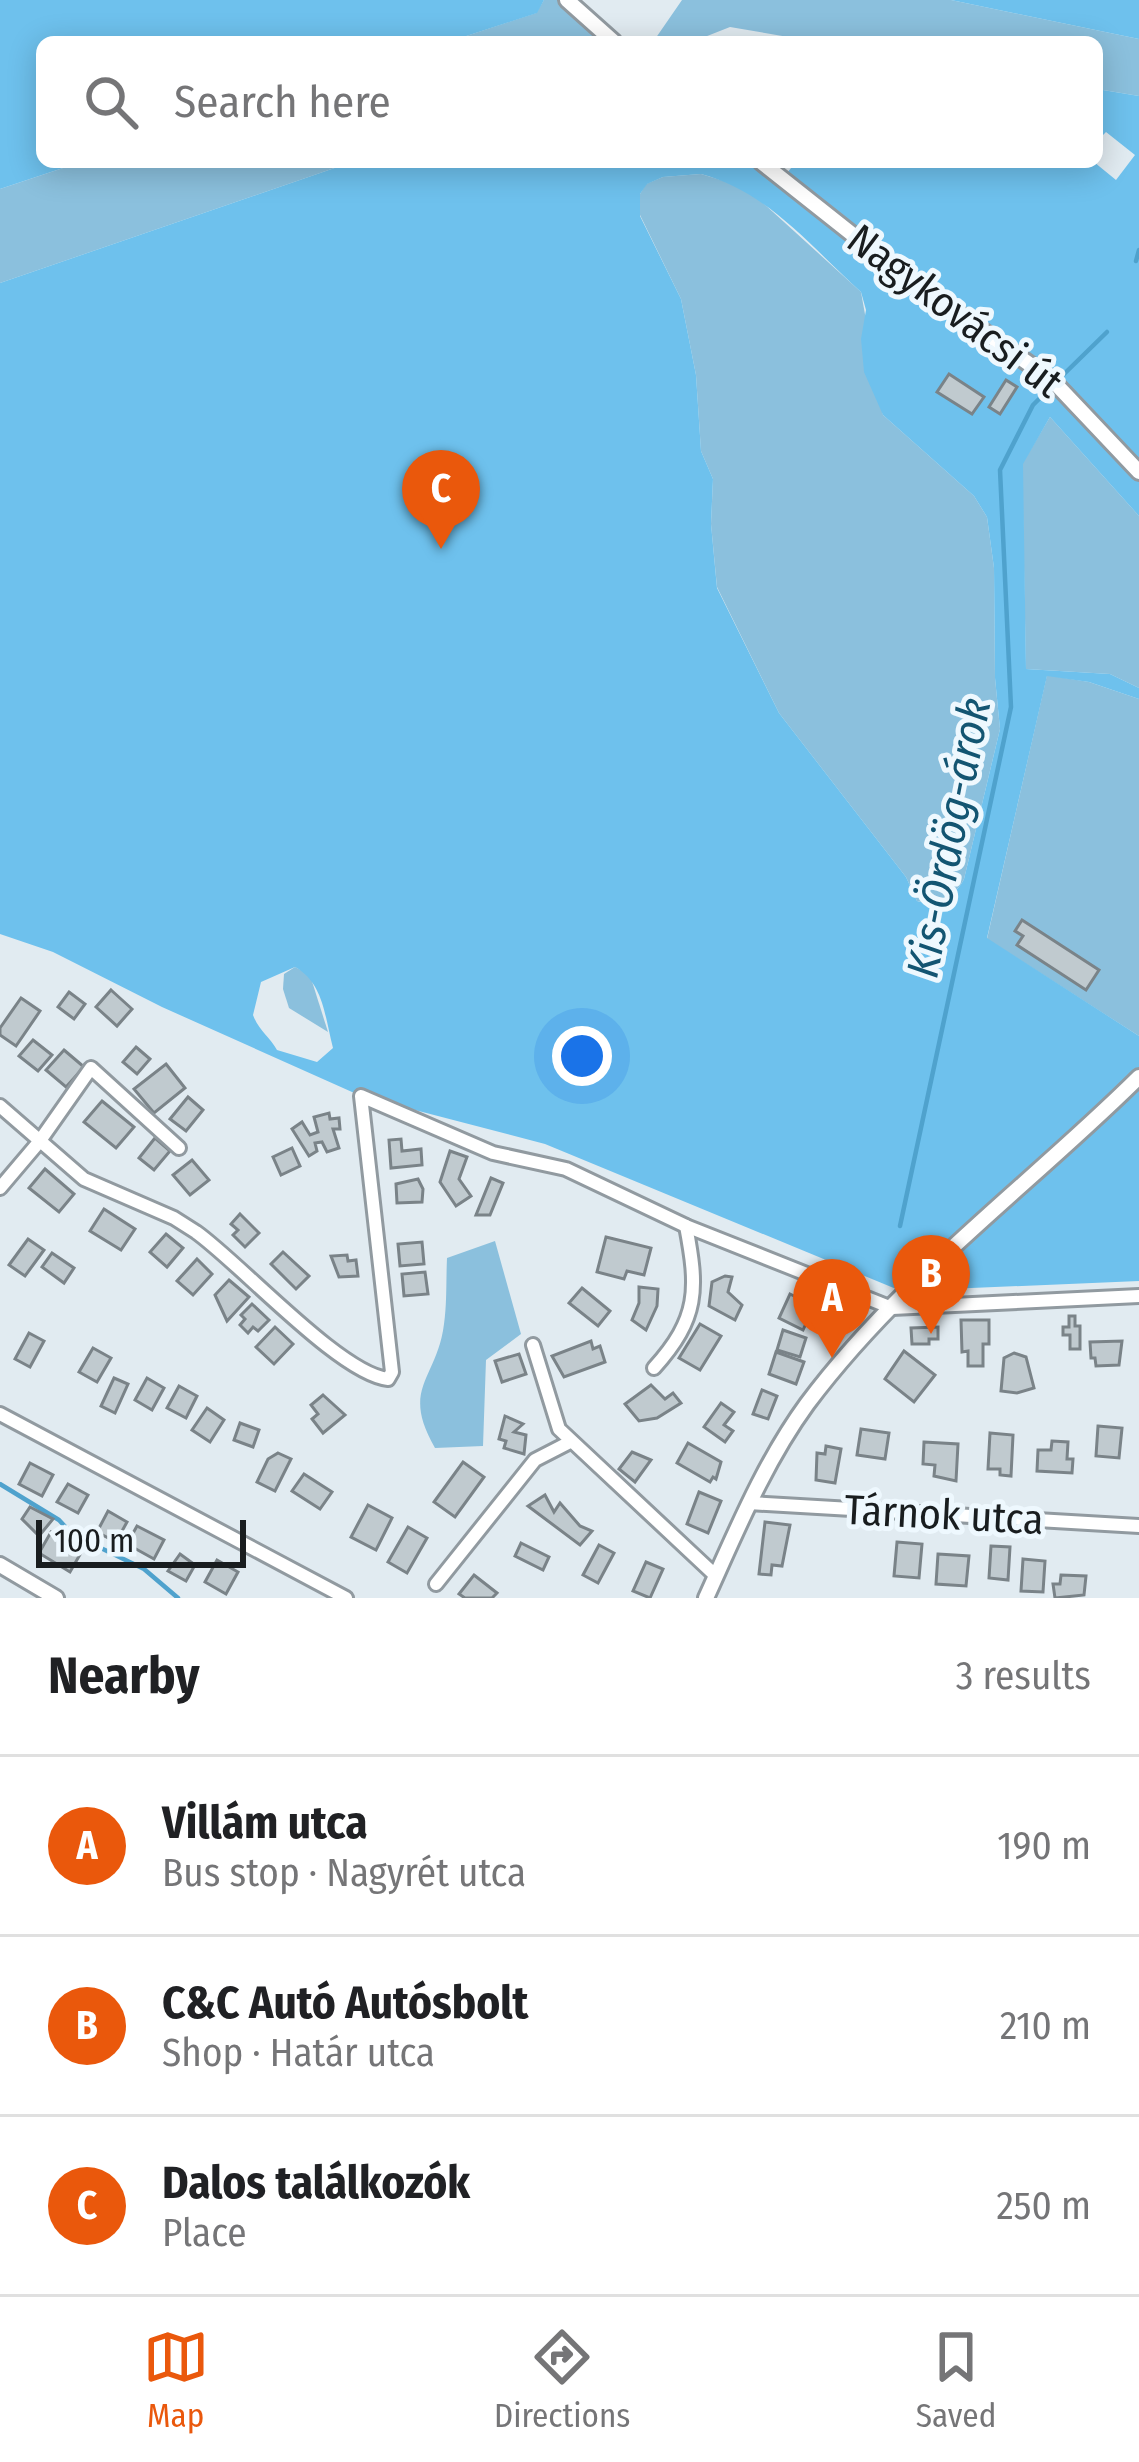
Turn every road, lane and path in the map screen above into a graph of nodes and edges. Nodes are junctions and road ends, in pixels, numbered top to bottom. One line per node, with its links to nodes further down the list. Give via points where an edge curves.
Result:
1 (568, 0): 2 (street)
2 (607, 36)
3 (768, 168): 4 (street, Nagykovácsi út, via 1053,381)
4 (1139, 472)
5 (1139, 1077): 12 (street)
6 (0, 1106): 7 (street)
7 (39, 1142): 8 (street, via 92,1068); 9 (street); 10 (street, via 84,1179 174,1217 349,1361 388,1378 362,1096 493,1153 566,1169)
8 (179, 1148)
9 (0, 1188)
10 (686, 1226): 12 (street); 14 (street, via 692,1308)
11 (1139, 1296): 12 (street)
12 (892, 1308): 17 (street, via 810,1401)
13 (533, 1345): 16 (street, via 559,1429)
14 (654, 1368)
15 (0, 1414): 23 (street)
16 (571, 1442): 20 (street); 21 (street, via 535,1460)
17 (749, 1503): 18 (street, Tárnok utca); 20 (street)
18 (1139, 1526)
19 (0, 1565): 22 (street)
20 (716, 1576): 24 (street)
21 (436, 1584)
22 (56, 1598)
23 (346, 1598)
24 (706, 1598)

